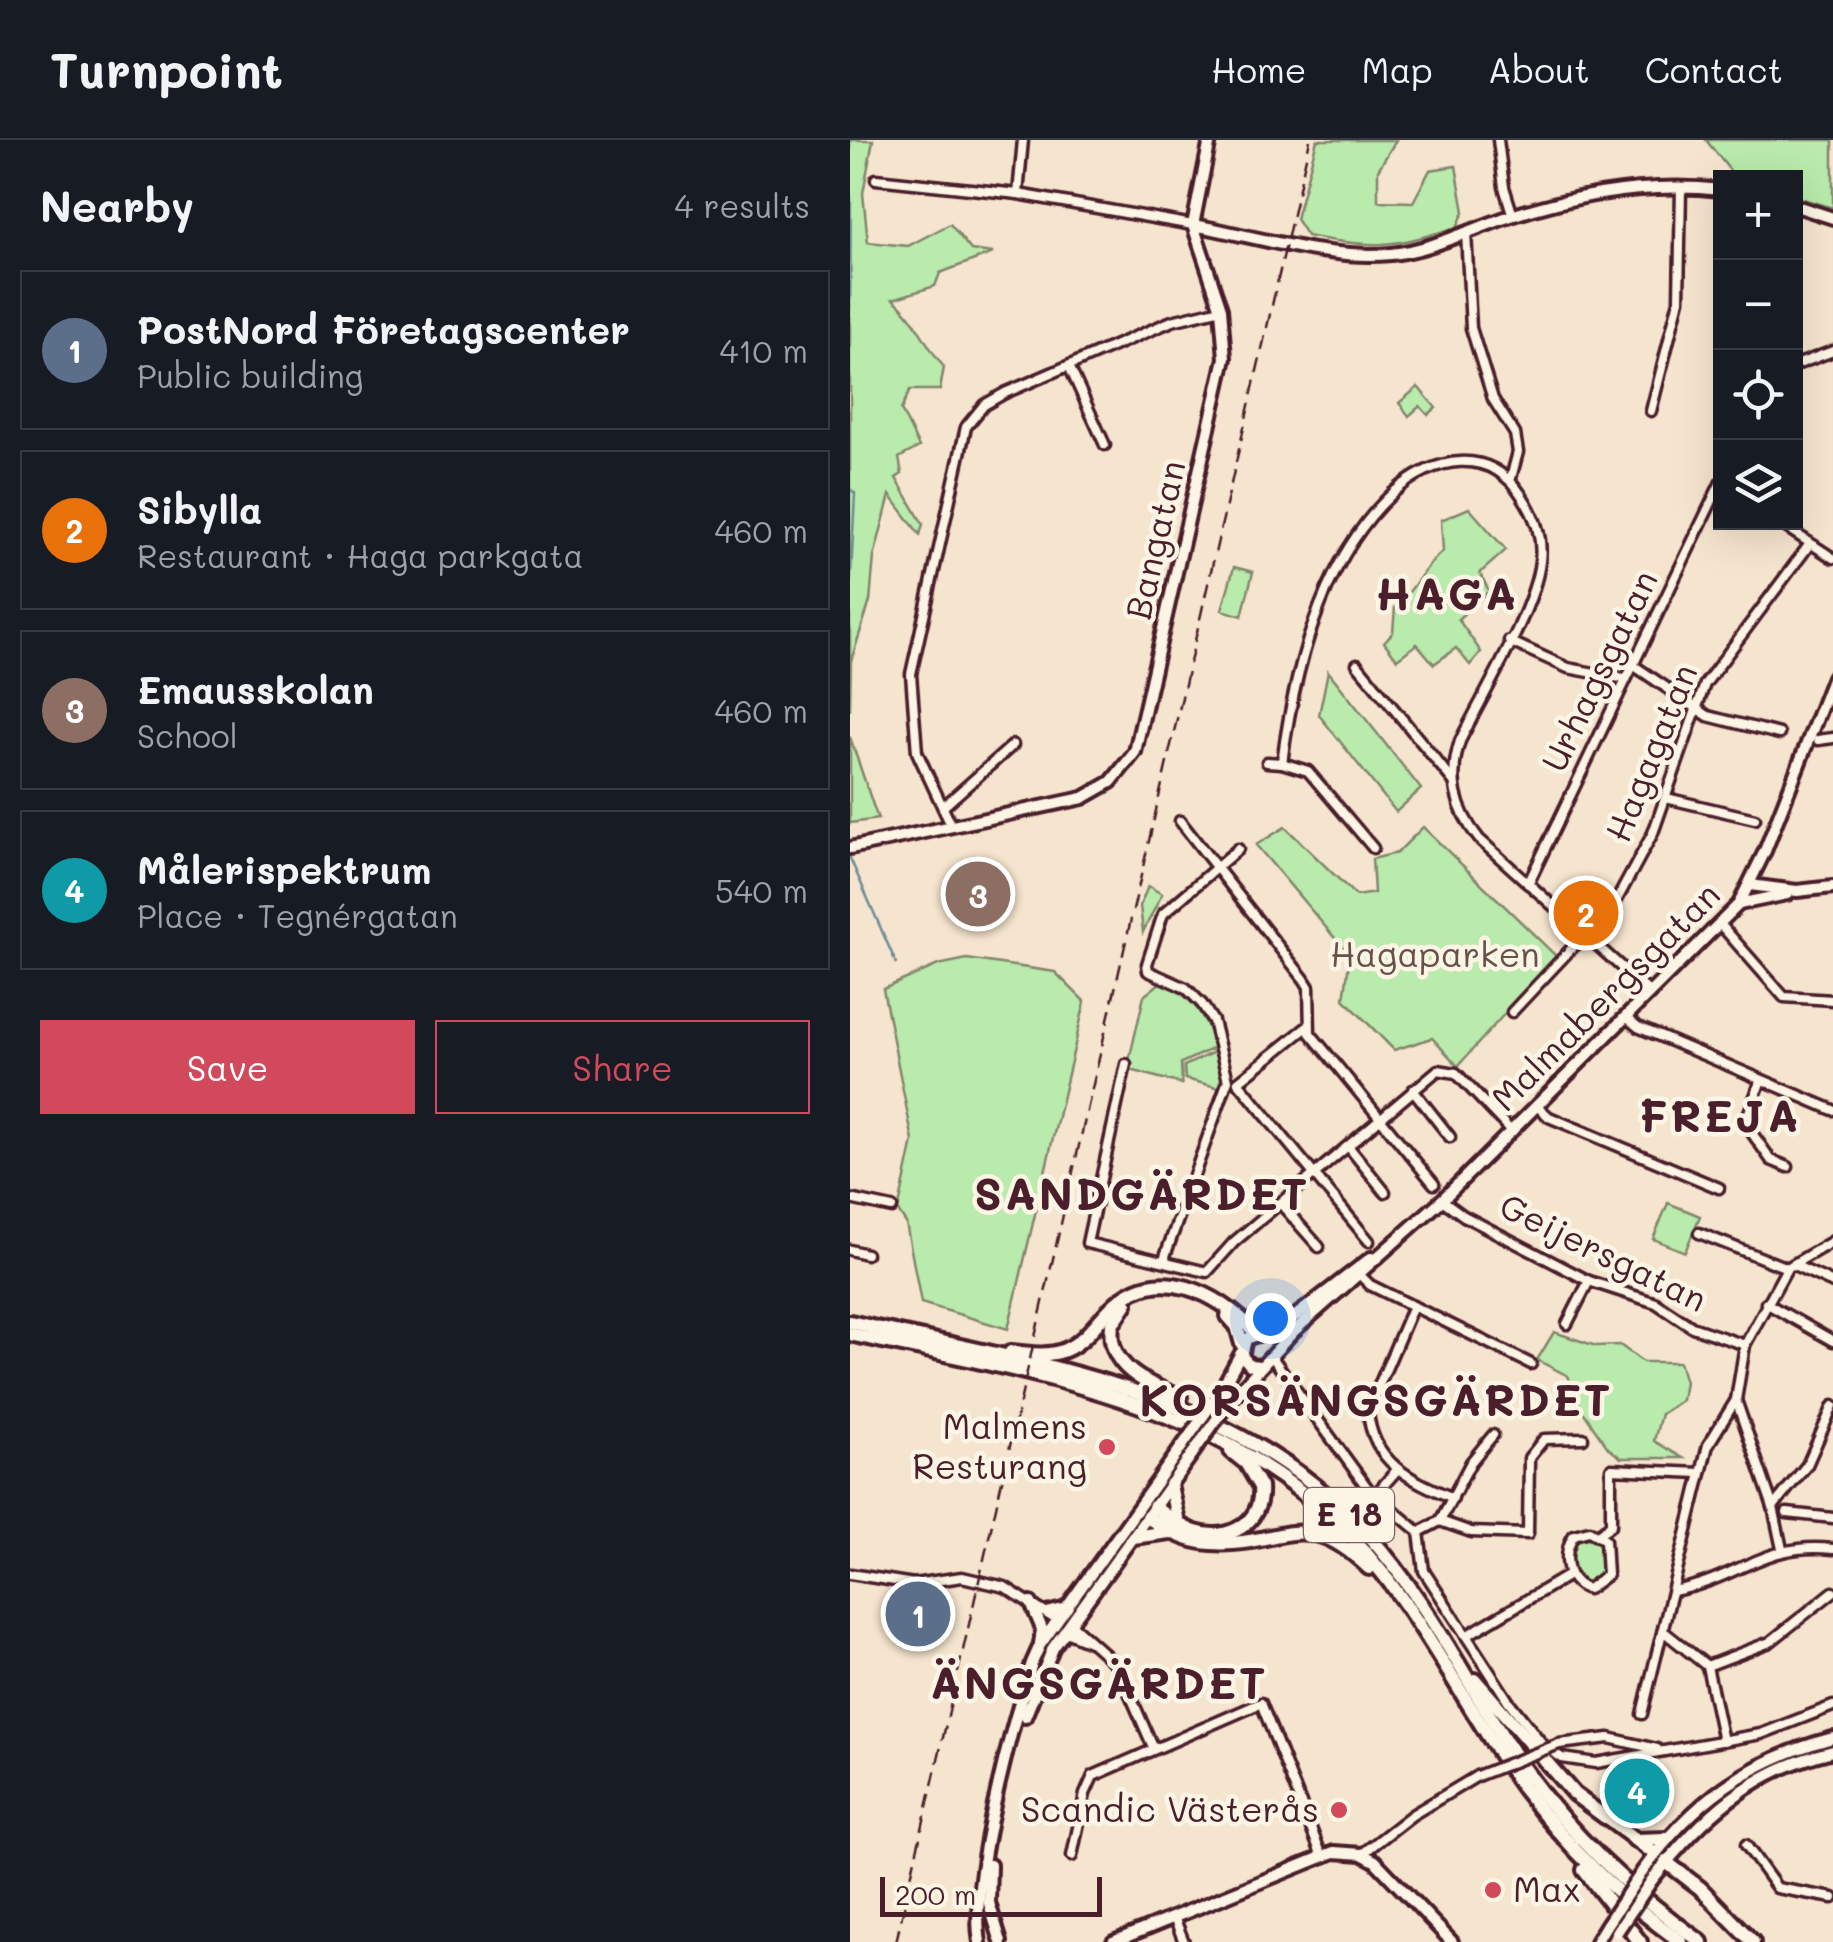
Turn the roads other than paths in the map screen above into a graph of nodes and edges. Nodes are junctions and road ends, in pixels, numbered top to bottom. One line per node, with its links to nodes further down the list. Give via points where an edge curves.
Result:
1 (1023, 140): 7 (street)
2 (1210, 140): 11 (main road, Bangatan)
3 (1498, 140): 9 (street)
4 (876, 179): 7 (street)
5 (1682, 187): 6 (main road); 9 (main road, via 1635,189); 17 (street, via 1679,300)
6 (1713, 189)
7 (1018, 194): 11 (street)
8 (1803, 208): 10 (main road)
9 (1513, 216): 12 (main road)
10 (1833, 218)
11 (1193, 225): 12 (main road, via 1365,255 1406,252); 13 (main road, Bangatan)
12 (1466, 232): 19 (street, via 1471,328 1493,399 1515,434)
13 (1221, 308): 16 (street, via 1172,320); 41 (main road, Bangatan, via 1225,347 1217,397 1135,752 1111,782 1082,798)
14 (1833, 351): 15 (street)
15 (1803, 362)
16 (1070, 366): 18 (street); 38 (street, via 984,405 960,441 911,674 914,740)
17 (1651, 411)
18 (1105, 445)
19 (1511, 478): 24 (street, via 1533,512 1541,555); 35 (street, via 1477,460 1450,462 1411,480 1373,516 1318,614 1298,674)
20 (1713, 497): 26 (street, Urhagsgatan)
21 (1789, 530): 22 (street)
22 (1809, 545): 23 (street); 29 (street, Hagagatan)
23 (1833, 558)
24 (1509, 641): 28 (street, via 1568,668); 36 (street, via 1460,741)
25 (1357, 664): 36 (street)
26 (1634, 665): 28 (street, Urhagsgatan); 29 (street)
27 (1833, 677): 47 (main road, Malmabergsgatan)
28 (1626, 680): 46 (street, Urhagsgatan)
29 (1694, 705): 30 (street, via 1708,716); 37 (street, Hagagatan)
30 (1779, 734)
31 (1833, 738): 32 (street)
32 (1818, 740)
33 (1013, 745): 38 (street)
34 (1267, 762): 35 (street)
35 (1282, 763): 43 (street, via 1308,770)
36 (1454, 782): 46 (street, via 1466,823)
37 (1666, 798): 39 (street); 53 (street, Hagagatan)
38 (943, 808): 41 (street)
39 (1755, 818)
40 (1180, 821): 45 (street)
41 (950, 824): 42 (main road, Bangatan)
42 (850, 848)
43 (1373, 848)
44 (1238, 850): 45 (street)
45 (1214, 869): 58 (street, via 1309,987); 61 (street, via 1162,914 1148,971 1186,988 1202,1004)
46 (1528, 884): 52 (street)
47 (1750, 885): 49 (main road); 50 (main road, Malmabergsgatan)
48 (1833, 887): 49 (main road)
49 (1797, 891): 50 (main road)
50 (1739, 904): 51 (main road, Malmabergsgatan)
51 (1720, 924): 54 (main road, Malmabergsgatan); 55 (street, via 1784,997)
52 (1585, 934): 53 (street); 56 (street)
53 (1594, 942): 54 (street)
54 (1650, 993): 57 (main road, Malmabergsgatan)
55 (1833, 1000)
56 (1512, 1012)
57 (1626, 1017): 60 (street); 63 (main road, Malmabergsgatan)
58 (1307, 1027): 61 (street); 65 (street)
59 (1126, 1064): 84 (street, via 1086,1240)
60 (1761, 1080): 64 (street); 69 (street, via 1746,1123 1771,1160)
61 (1233, 1081): 70 (street); 84 (street, via 1165,1256)
62 (1413, 1090): 65 (street); 66 (street, via 1438,1070 1456,1072); 67 (street)
63 (1538, 1107): 66 (main road, Malmabergsgatan); 72 (street, via 1549,1118)
64 (1833, 1110)
65 (1380, 1118): 68 (street); 71 (street)
66 (1512, 1132): 75 (main road, Malmabergsgatan)
67 (1450, 1136)
68 (1348, 1146): 70 (street); 73 (street)
69 (1788, 1167)
70 (1314, 1174): 76 (street); 79 (street)
71 (1434, 1184)
72 (1720, 1188)
73 (1385, 1192)
74 (850, 1199): 77 (street)
75 (1442, 1200): 86 (main road, Malmabergsgatan); 87 (street, Geijersgatan)
76 (1281, 1204): 81 (street); 84 (street, via 1207,1272)
77 (892, 1208)
78 (1699, 1233): 85 (street)
79 (1369, 1241)
80 (1833, 1241): 85 (street)
81 (1319, 1246)
82 (850, 1250): 83 (street)
83 (866, 1254)
84 (1171, 1264)
85 (1791, 1267): 88 (street); 89 (street)
86 (1357, 1272): 90 (street); 95 (main road, Malmabergsgatan, via 1281,1327); 101 (main road, Malmabergsgatan)
87 (1589, 1280): 93 (street); 98 (street, Geijersgatan)
88 (1833, 1283)
89 (1766, 1303): 97 (street); 98 (street)
90 (1413, 1306): 102 (street); 110 (street, via 1368,1411 1382,1454)
91 (850, 1314): 94 (highway, E 18)
92 (850, 1322): 94 (highway, E 18)
93 (1567, 1324)
94 (894, 1332): 100 (highway, E 18)
95 (1259, 1334): 99 (main road, Malmabergsgatan); 100 (highway, E 18, via 1210,1294 1158,1285 1123,1298 1067,1350); 101 (main road, via 1272,1344)
96 (850, 1337): 107 (highway, E 18, via 1123,1399)
97 (1833, 1341)
98 (1745, 1344): 103 (street)
99 (1241, 1348): 101 (main road, via 1250,1365); 105 (highway, E 18, via 1238,1326 1228,1316 1178,1292 1147,1294 1119,1312 1111,1334 1116,1356 1135,1374 1189,1401); 109 (main road, Malmabergsgatan, bridge)
100 (989, 1354): 105 (highway, E 18)
101 (1267, 1361): 109 (main road, Malmabergsgatan, bridge); 113 (street)
102 (1532, 1364)
103 (1736, 1400): 111 (street, via 1708,1444); 115 (street)
104 (1833, 1406): 115 (street, via 1807,1465)
105 (1194, 1412): 139 (highway, E 18, via 1277,1456 1341,1506 1402,1579)
106 (1493, 1435): 114 (street)
107 (1221, 1438): 120 (highway, E 18, via 1254,1473 1261,1494 1256,1514 1218,1534); 135 (highway, E 18, via 1290,1481 1338,1523)
108 (1582, 1438): 119 (street, via 1544,1439 1529,1458 1528,1534 1471,1532)
109 (1188, 1449): 112 (main road, Malmabergsgatan); 116 (main road, Malmabergsgatan)
110 (1396, 1471): 113 (street); 114 (street)
111 (1700, 1473): 122 (street, via 1611,1469 1611,1525); 128 (street)
112 (1170, 1484): 116 (main road, Malmabergsgatan); 120 (highway)
113 (1375, 1495): 121 (street)
114 (1453, 1498): 119 (street)
115 (1773, 1507): 124 (street)
116 (1145, 1509): 120 (highway, E 18); 123 (main road, Malmabergsgatan); 131 (main road, Malmabergsgatan)
117 (1787, 1514): 118 (street)
118 (1833, 1518)
119 (1440, 1521): 121 (street)
120 (1174, 1527): 123 (highway); 135 (highway, E 18, via 1211,1544 1292,1531 1324,1536 1364,1562 1412,1626)
121 (1418, 1532): 137 (street, via 1424,1571)
122 (1599, 1534): 127 (street, via 1572,1539); 127 (street, via 1605,1540 1603,1582 1588,1589)
123 (1132, 1537): 134 (main road, Malmabergsgatan)
124 (1782, 1548): 125 (street); 128 (street)
125 (1833, 1549)
126 (850, 1574): 130 (street, via 914,1584 962,1577 1005,1588)
127 (1569, 1575): 137 (street)
128 (1673, 1591): 136 (street)
129 (1833, 1592): 140 (street, via 1770,1642)
130 (1030, 1603): 132 (street); 138 (main road, via 1042,1630)
131 (1068, 1608): 132 (main road); 133 (main road, Malmabergsgatan)
132 (1047, 1614): 133 (street)
133 (1058, 1620): 134 (main road); 138 (main road, Malmabergsgatan)
134 (1068, 1628): 145 (street, via 1121,1672); 161 (main road, Malmabergsgatan, via 1030,1699 988,1872)
135 (1422, 1628): 148 (highway, E 18)
136 (1662, 1632): 140 (street); 142 (street)
137 (1466, 1636): 146 (street, via 1509,1702 1555,1754 1586,1764)
138 (1040, 1645): 160 (main road, Malmabergsgatan, via 982,1871 978,1928)
139 (1459, 1666): 149 (highway, E 18, via 1574,1794); 168 (highway, E 18, via 1522,1766 1582,1841)
140 (1707, 1666): 144 (street)
141 (1833, 1706): 144 (street, via 1778,1730)
142 (1642, 1714)
143 (1833, 1738): 150 (main road, via 1749,1769 1706,1798)
144 (1723, 1741): 146 (street)
145 (1153, 1747): 153 (street, via 1094,1776); 154 (street, via 1261,1703)
146 (1662, 1750): 152 (street, bridge, via 1610,1738 1559,1744 1477,1776)
147 (1833, 1751): 155 (main road, via 1742,1788)
148 (1554, 1828): 166 (highway, E 18); 167 (highway, E 18)
149 (1629, 1838): 150 (highway); 155 (highway, E 18)
150 (1667, 1839): 155 (main road)
151 (1746, 1845): 157 (street, via 1777,1888)
152 (1362, 1854): 154 (main road); 164 (main road, via 1388,1871)
153 (1072, 1856)
154 (1322, 1856): 158 (main road)
155 (1660, 1858): 156 (main road); 169 (highway, E 18)
156 (1647, 1876): 159 (main road, bridge); 165 (main road, bridge)
157 (1833, 1898)
158 (1174, 1917): 162 (main road); 163 (street)
159 (1614, 1937)
160 (984, 1942)
161 (1001, 1942)
162 (1113, 1942)
163 (1184, 1942)
164 (1452, 1942)
165 (1596, 1942)
166 (1640, 1942)
167 (1681, 1942)
168 (1702, 1942)
169 (1753, 1942)

